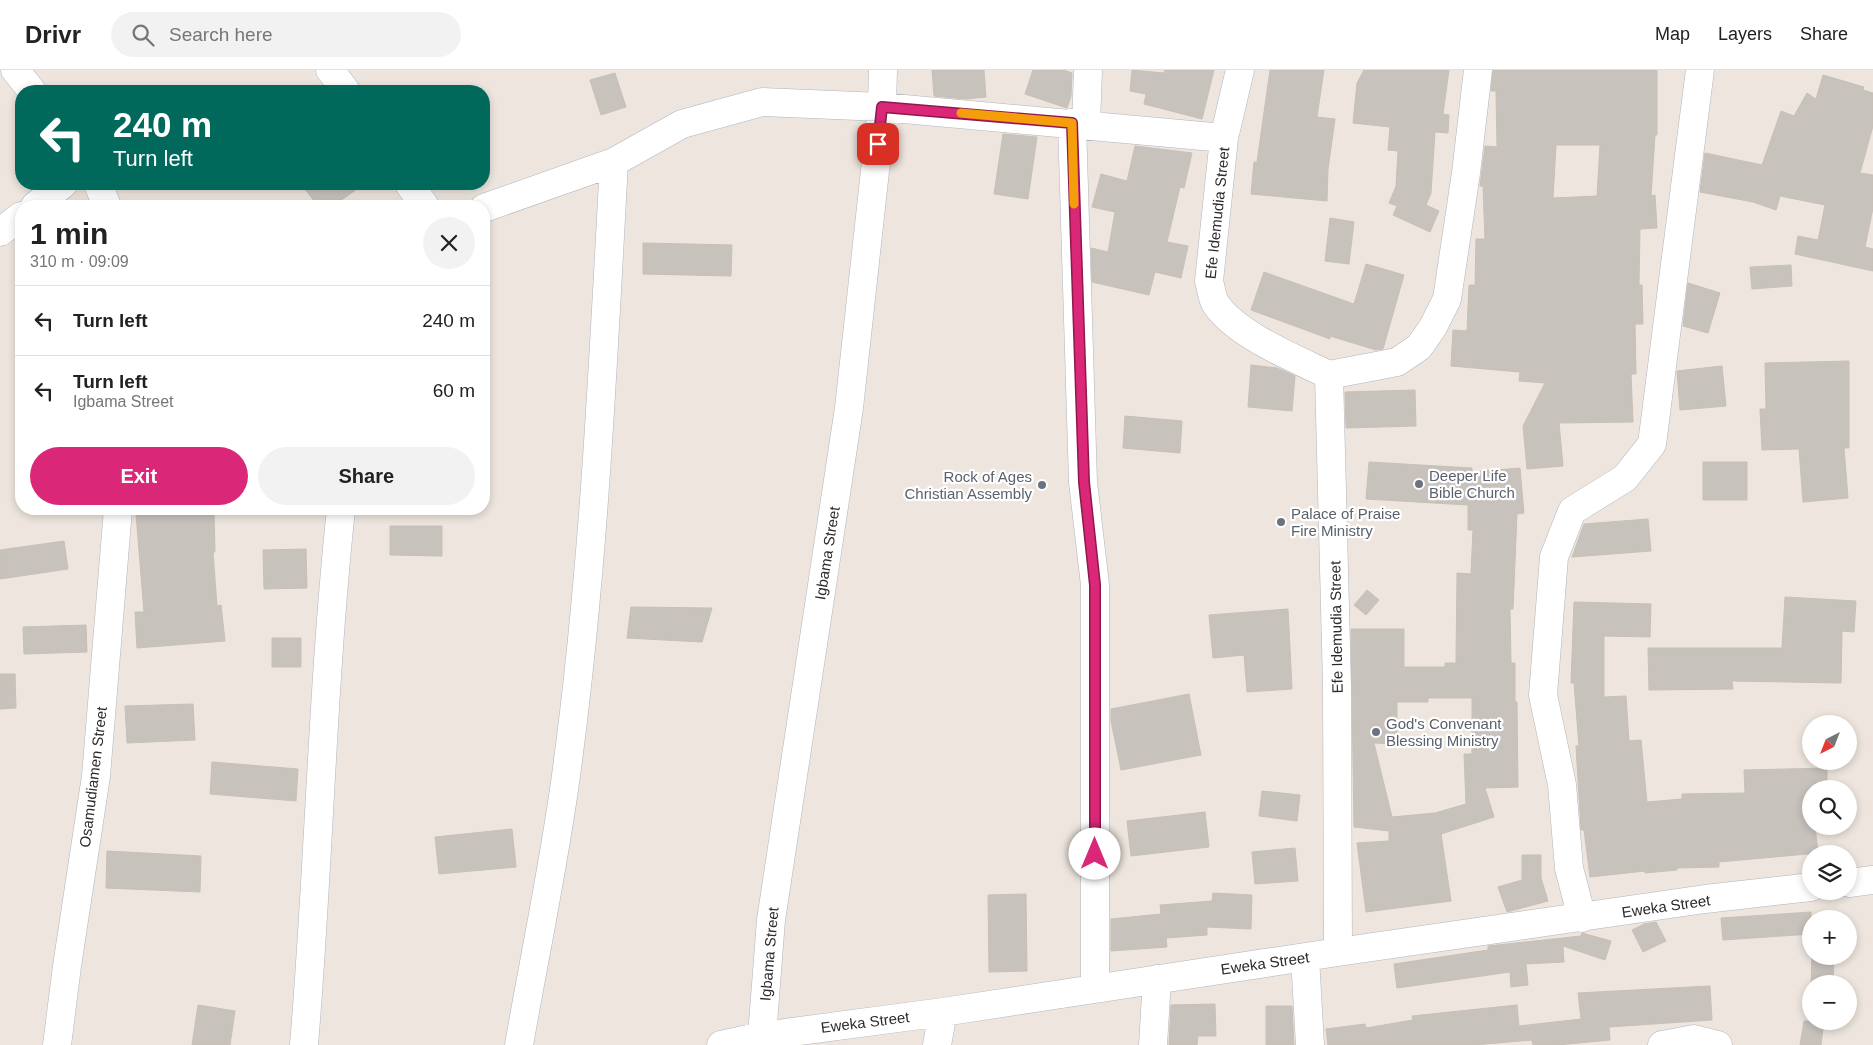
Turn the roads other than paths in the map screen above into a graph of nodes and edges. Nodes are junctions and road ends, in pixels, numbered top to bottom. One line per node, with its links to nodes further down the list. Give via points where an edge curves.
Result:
1 (15, 70): 8 (street)
2 (330, 70): 9 (street)
3 (883, 70): 10 (street, Igbama Street)
4 (1088, 70): 11 (street)
5 (1240, 70): 12 (street, Efe Idemudia Street)
6 (1478, 70): 19 (street, via 1446,300 1433,327 1419,347 1398,362)
7 (1700, 70): 25 (street, via 1652,444 1625,478 1572,511 1554,557 1543,695 1562,785 1569,868)
8 (27, 85)
9 (341, 85)
10 (882, 107): 11 (street); 13 (street, via 762,102 682,124); 31 (street, Igbama Street, via 849,408 770,920)
11 (1079, 123): 12 (street); 29 (street, via 1084,482 1095,585)
12 (1224, 138): 19 (street, Efe Idemudia Street, via 1208,281 1215,303 1241,329)
13 (614, 162): 16 (street); 34 (street, via 588,577 567,769)
14 (55, 190): 15 (street)
15 (43, 200)
16 (490, 206)
17 (15, 221): 18 (street)
18 (0, 232)
19 (1329, 375): 26 (street, Efe Idemudia Street, via 1337,686)
20 (118, 515): 32 (street, Osamudiamen Street, via 96,776)
21 (340, 515): 33 (street)
22 (1873, 880): 23 (street)
23 (1857, 882)
24 (1802, 888): 25 (street, Eweka Street)
25 (1582, 918): 26 (street, Eweka Street)
26 (1338, 952): 27 (street, Eweka Street)
27 (1305, 957): 28 (street, Eweka Street); 38 (street)
28 (1157, 979): 29 (street, Eweka Street); 37 (street)
29 (1095, 988): 30 (street, Eweka Street)
30 (943, 1012): 31 (street, Eweka Street); 36 (street)
31 (762, 1036): 35 (street, Eweka Street)
32 (57, 1045)
33 (304, 1045)
34 (518, 1045)
35 (721, 1045)
36 (938, 1045)
37 (1153, 1045)
38 (1310, 1045)
39 (1662, 1045): 40 (street, via 1694,1038)
40 (1718, 1045)

